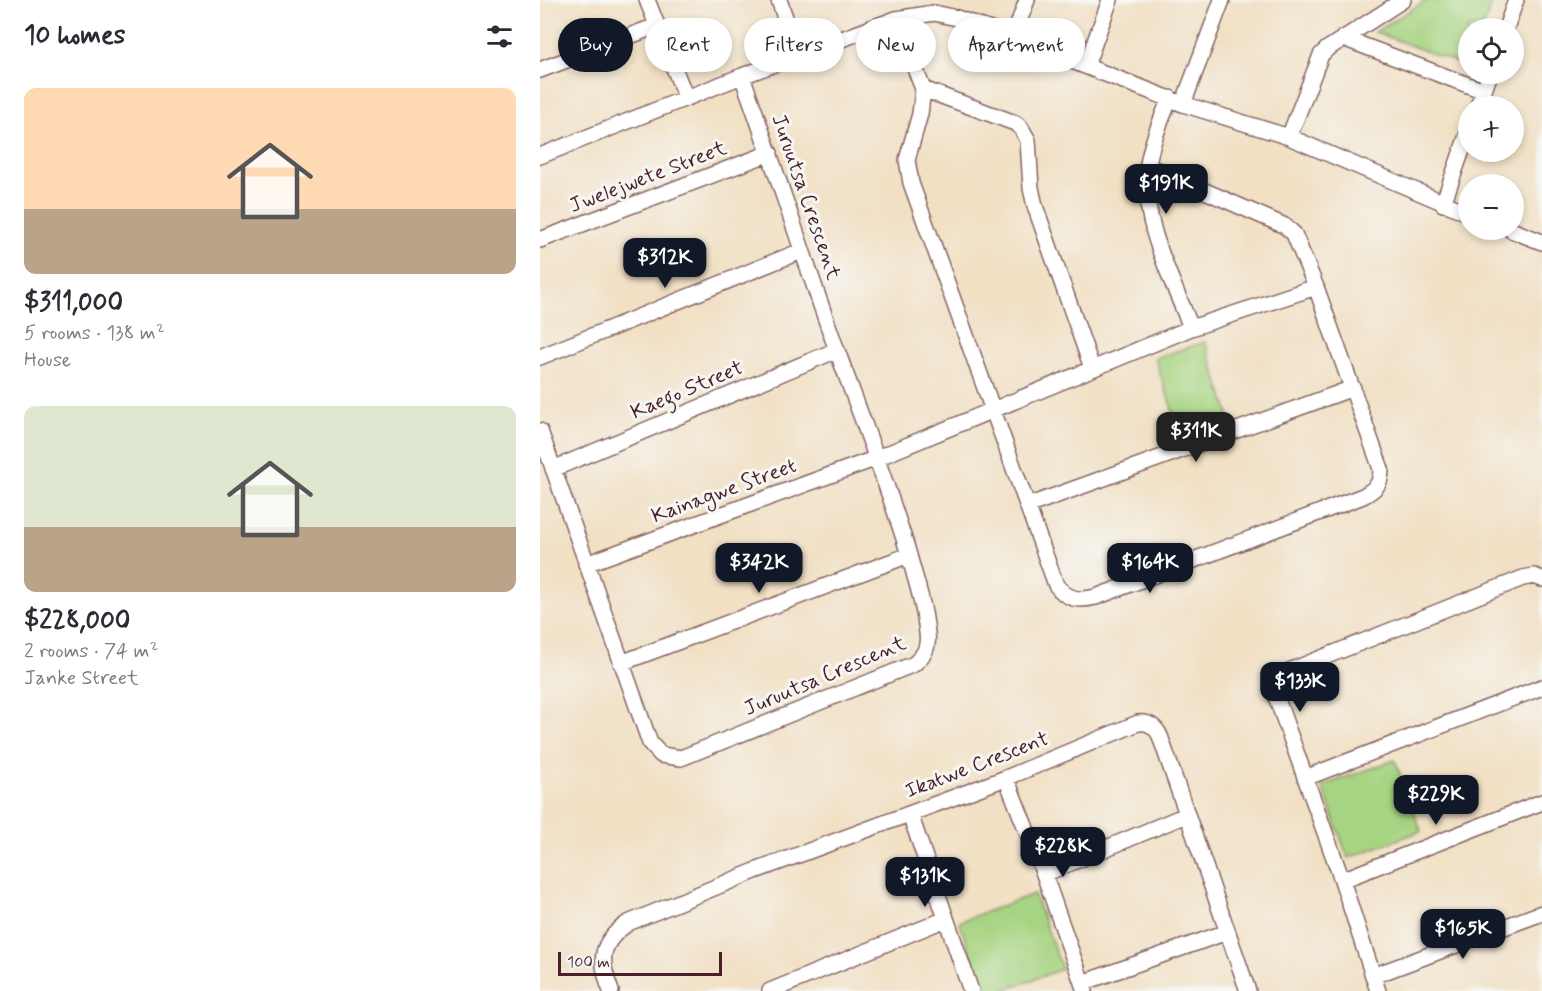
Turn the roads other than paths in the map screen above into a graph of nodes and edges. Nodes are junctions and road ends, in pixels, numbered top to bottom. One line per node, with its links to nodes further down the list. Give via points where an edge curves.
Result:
1 (647, 0): 8 (street)
2 (779, 0): 9 (street)
3 (1027, 0): 12 (street)
4 (1110, 0): 16 (street)
5 (1222, 0): 27 (street)
6 (1403, 0): 15 (street)
7 (1516, 0): 13 (street)
8 (653, 18)
9 (785, 18)
10 (902, 18): 11 (street, via 934,13)
11 (957, 18)
12 (1020, 18)
13 (1510, 18)
14 (645, 30): 17 (street)
15 (1343, 38): 24 (street); 28 (street, via 1321,55)
16 (1086, 66): 27 (street)
17 (540, 70)
18 (675, 72): 26 (street)
19 (753, 72): 21 (street)
20 (916, 72): 23 (street)
21 (742, 76): 26 (street); 29 (street, Juruutsa Crescent)
22 (1486, 84): 24 (street)
23 (923, 89): 43 (street, via 1016,123 1025,134 1035,206); 45 (street, via 909,151 908,175)
24 (1484, 91): 25 (street)
25 (1482, 96)
26 (686, 98): 30 (street)
27 (1177, 101): 28 (street); 32 (street, via 1154,139)
28 (1289, 137): 33 (street)
29 (770, 153): 36 (street, Jwelejwete Street); 38 (street, Juruutsa Crescent)
30 (540, 156)
31 (1458, 162): 33 (street)
32 (1148, 166): 39 (street, via 1290,229); 40 (street, via 1146,195 1152,227)
33 (1443, 204): 34 (street)
34 (1458, 209)
35 (1524, 235): 37 (street)
36 (540, 240)
37 (1542, 242)
38 (801, 251): 41 (street, Juruutsa Crescent); 42 (street)
39 (1316, 287): 40 (street, Kainagwe Street); 44 (street)
40 (1191, 328): 43 (street, Kainagwe Street)
41 (837, 350): 47 (street, Juruutsa Crescent); 48 (street, Kaego Street)
42 (540, 357)
43 (1092, 368): 45 (street, Kainagwe Street)
44 (1353, 388): 49 (street); 49 (street, via 1381,469 1378,487 1096,597 1073,599 1060,591)
45 (992, 409): 47 (street, Kainagwe Street); 49 (street)
46 (540, 431): 48 (street, Juruutsa Crescent)
47 (877, 458): 50 (street, Juruutsa Crescent); 51 (street, Kainagwe Street)
48 (553, 469): 51 (street, Juruutsa Crescent)
49 (1027, 506)
50 (909, 555): 53 (street); 53 (street, Juruutsa Crescent, via 928,634 924,656 914,664 681,758 661,755 650,743)
51 (586, 564): 53 (street, Juruutsa Crescent)
52 (1542, 579): 56 (street, via 1523,578 1282,676 1277,682 1277,699)
53 (621, 663)
54 (1542, 687): 56 (street)
55 (1006, 778): 58 (street, Ikatwe Crescent); 59 (street, Ikatwe Crescent, via 1145,723 1160,736); 60 (street)
56 (1305, 778): 61 (street)
57 (1542, 802): 61 (street)
58 (910, 814): 63 (street); 67 (street, Ikatwe Crescent, via 754,871 628,923 615,932 603,957)
59 (1186, 815): 60 (street); 64 (street, Ikatwe Crescent)
60 (1044, 874): 66 (street)
61 (1342, 880): 65 (street)
62 (1542, 913): 65 (street)
63 (946, 919): 68 (street); 69 (street)
64 (1227, 932): 66 (street); 70 (street, Ikatwe Crescent)
65 (1375, 984)
66 (1083, 987)
67 (611, 991)
68 (770, 991)
69 (972, 991)
70 (1248, 991)

